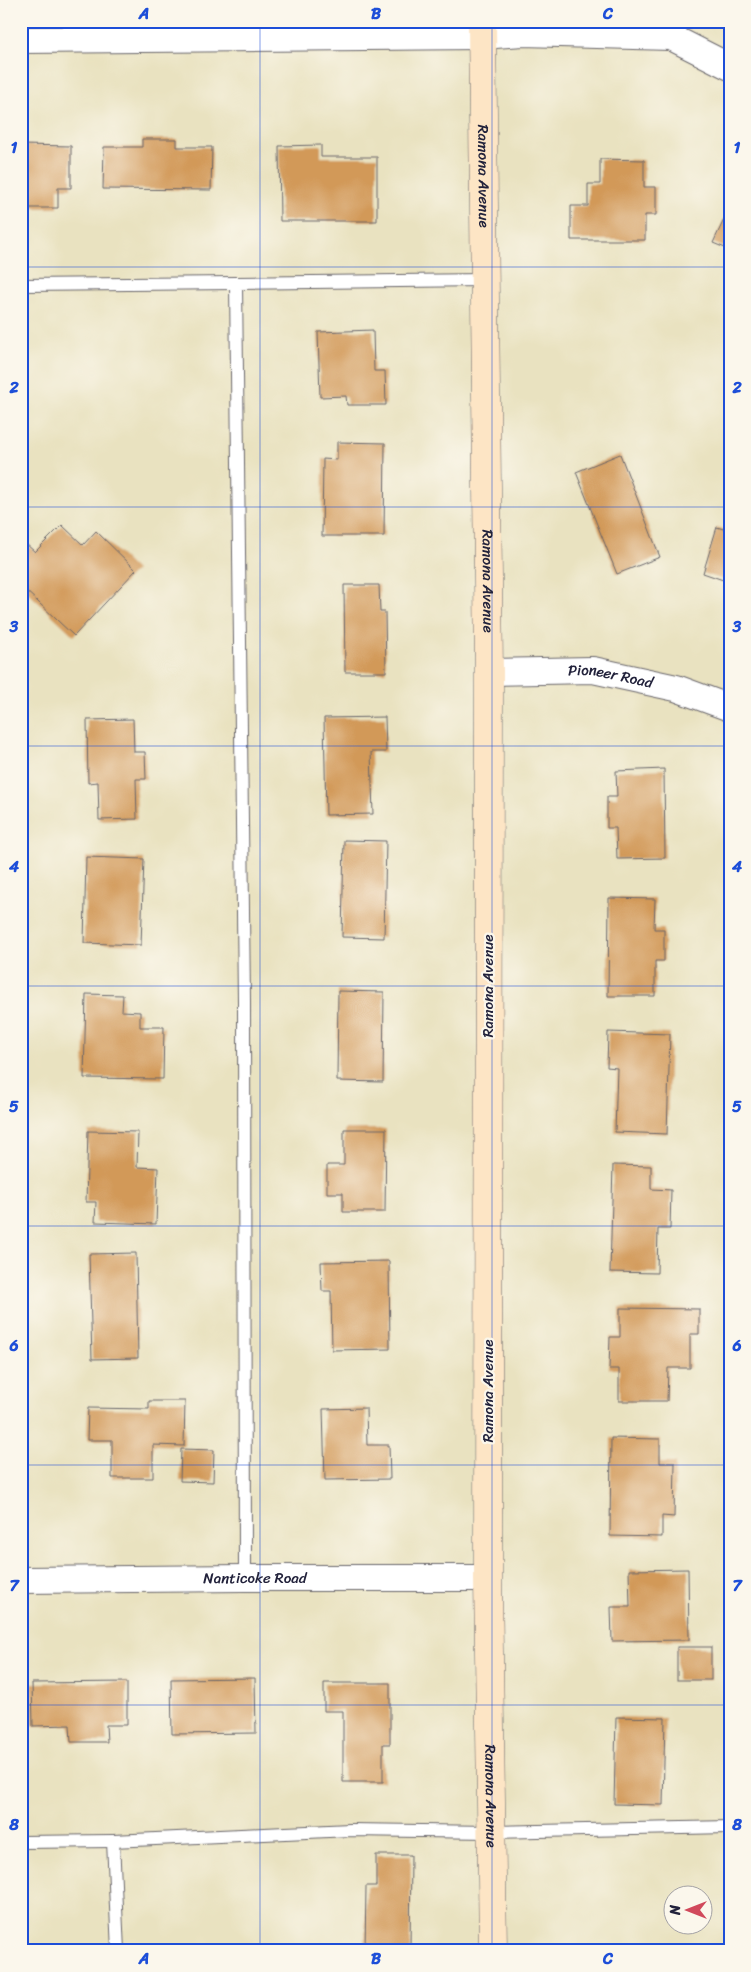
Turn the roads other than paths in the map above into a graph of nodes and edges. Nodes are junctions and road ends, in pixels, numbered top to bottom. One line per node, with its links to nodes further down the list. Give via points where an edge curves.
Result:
1 (482, 29): 2 (street); 3 (street, via 671,37); 4 (street, Ramona Avenue)
2 (21, 40)
3 (730, 67)
4 (485, 280): 5 (lane); 7 (street, Ramona Avenue)
5 (236, 283): 6 (lane); 9 (lane, via 244,1001)
6 (21, 285)
7 (488, 672): 8 (street, Pioneer Road, via 592,670 676,688); 10 (street, Ramona Avenue)
8 (730, 708)
9 (245, 1578): 10 (street, Nanticoke Road); 11 (street, Nanticoke Road)
10 (488, 1578): 13 (street, Ramona Avenue)
11 (21, 1580)
12 (730, 1827): 13 (lane)
13 (491, 1832): 14 (lane, via 350,1830); 17 (street, Ramona Avenue)
14 (113, 1841): 15 (lane); 16 (lane)
15 (21, 1842)
16 (118, 1951)
17 (492, 1951)

